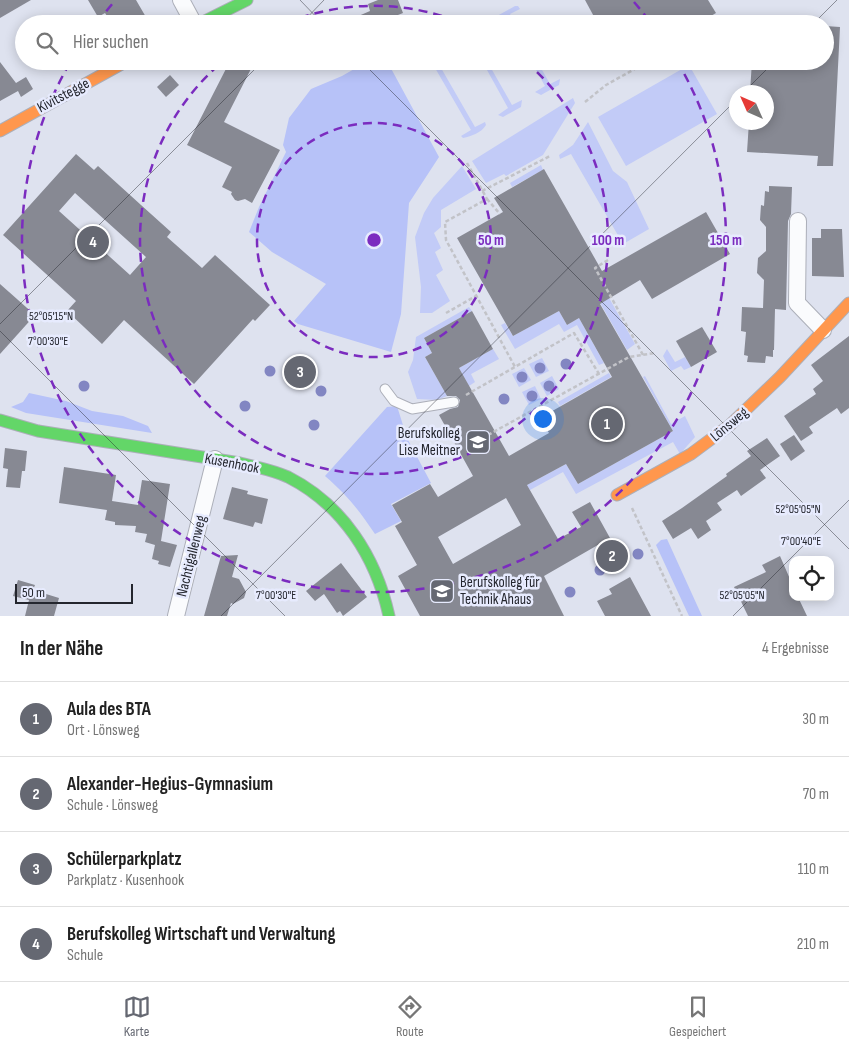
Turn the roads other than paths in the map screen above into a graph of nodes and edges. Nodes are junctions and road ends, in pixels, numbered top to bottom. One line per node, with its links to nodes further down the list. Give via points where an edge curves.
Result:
1 (181, 0): 3 (street)
2 (247, 0): 4 (street)
3 (189, 15)
4 (217, 15)
5 (110, 70): 6 (street, Kivitstegge)
6 (0, 131)
7 (798, 221): 9 (street, via 797,304)
8 (849, 303): 9 (street, Lönsweg)
9 (823, 330): 14 (street, Lönsweg, via 730,425 691,454)
10 (385, 389): 11 (lane, via 394,401 412,409)
11 (454, 402)
12 (0, 420): 13 (street, Kusenhook, via 38,430)
13 (215, 459): 15 (street, Nachtigallenweg); 16 (street, Kusenhook, via 265,469 287,477 320,496 351,530 371,562 384,592)
14 (620, 493)
15 (176, 616)
16 (389, 616)

